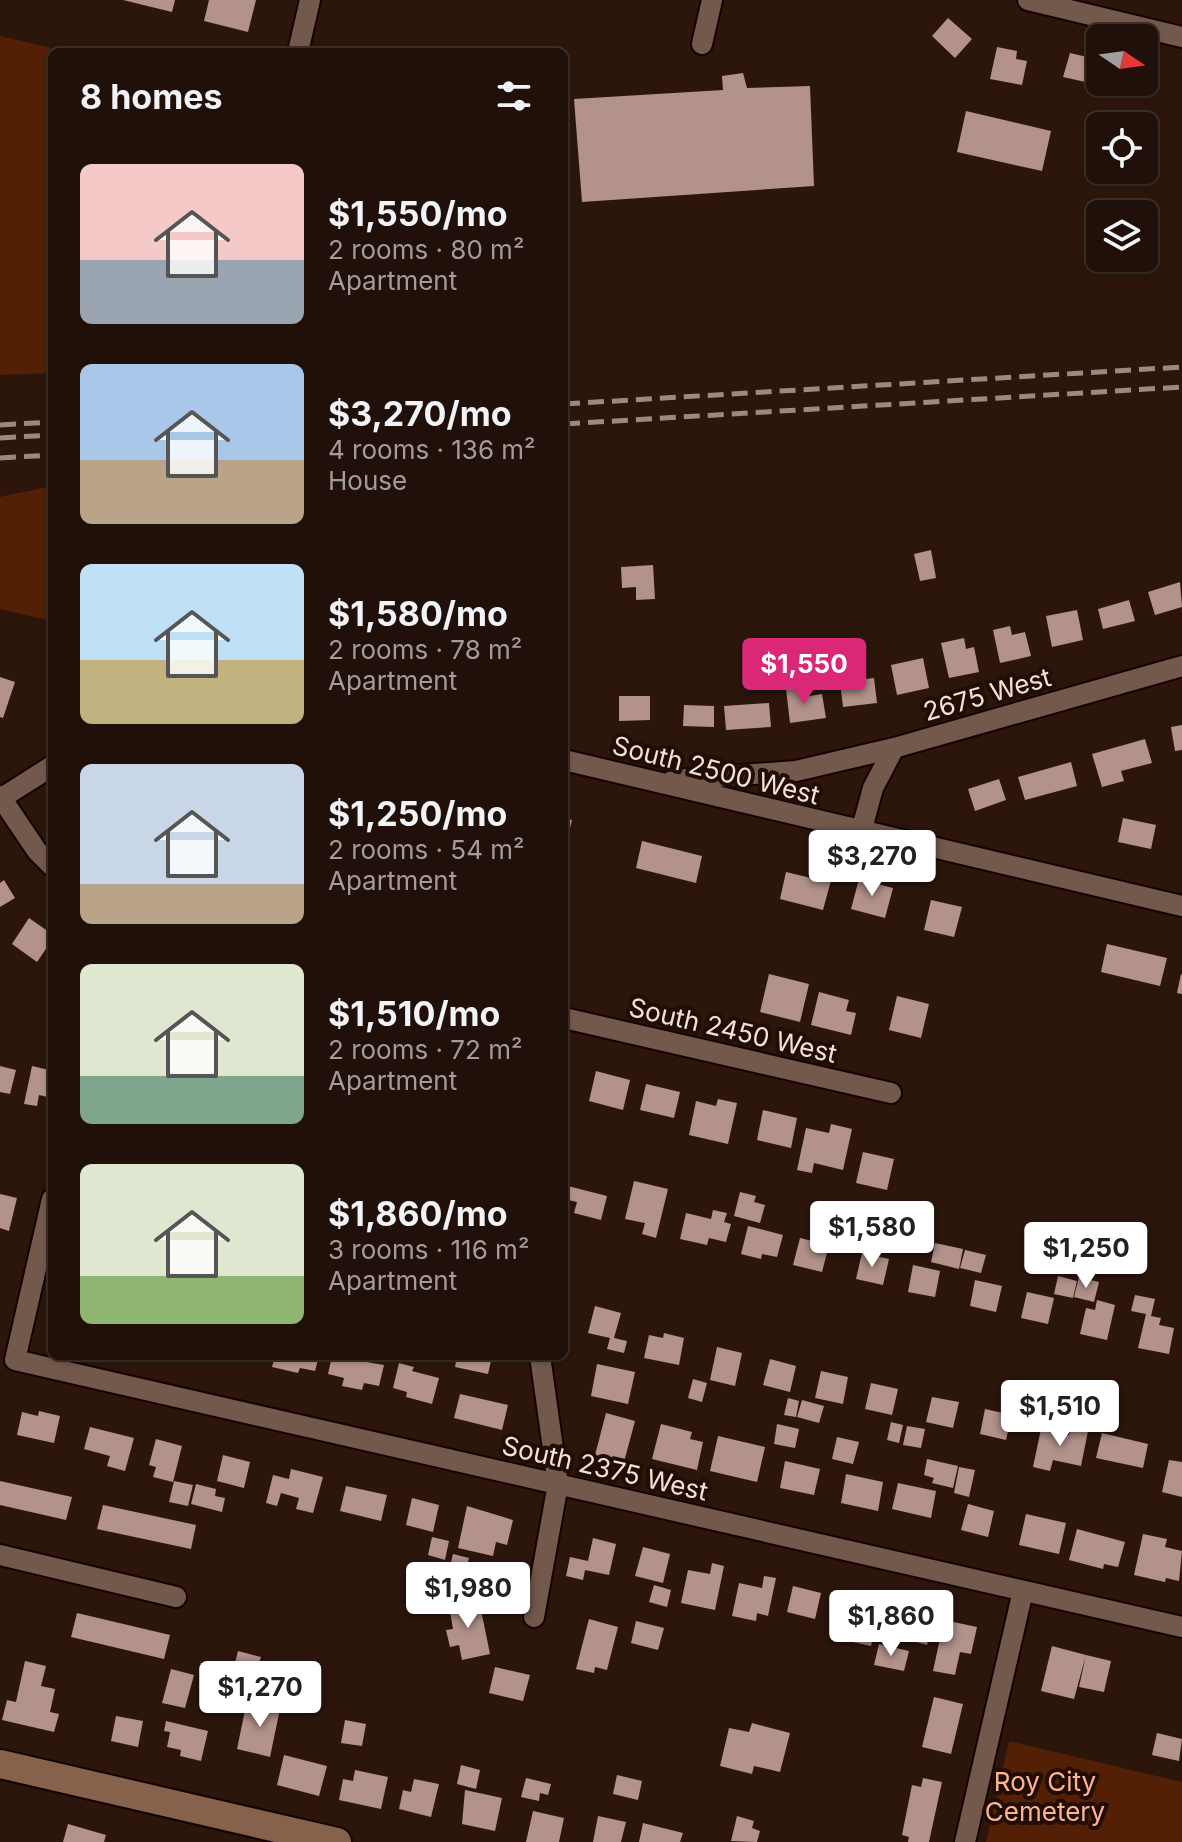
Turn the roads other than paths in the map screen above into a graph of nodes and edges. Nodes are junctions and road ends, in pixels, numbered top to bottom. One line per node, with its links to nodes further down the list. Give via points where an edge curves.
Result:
1 (310, 0): 6 (street)
2 (712, 0): 5 (street)
3 (1028, 0): 4 (street)
4 (1182, 37)
5 (702, 44)
6 (299, 48)
7 (1182, 666): 8 (street, 2675 West)
8 (894, 748): 11 (street, 2675 West, via 796,771); 13 (street, via 873,788)
9 (568, 761): 11 (street, South 2500 West)
10 (48, 768): 12 (street)
11 (654, 781): 13 (street, South 2500 West)
12 (0, 798): 14 (street)
13 (861, 832): 15 (street, South 2500 West)
14 (48, 862)
15 (1182, 906)
16 (568, 1019): 17 (street, South 2450 West)
17 (891, 1093)
18 (48, 1216): 20 (street, South 2375 West, via 15,1360)
19 (541, 1360): 20 (street)
20 (558, 1484): 22 (street, South 2375 West); 24 (street)
21 (1, 1559): 23 (street)
22 (1023, 1591): 25 (street, South 2375 West); 28 (street)
23 (176, 1597)
24 (534, 1617)
25 (1182, 1627)
26 (0, 1764): 27 (street)
27 (337, 1842)
28 (965, 1842)

